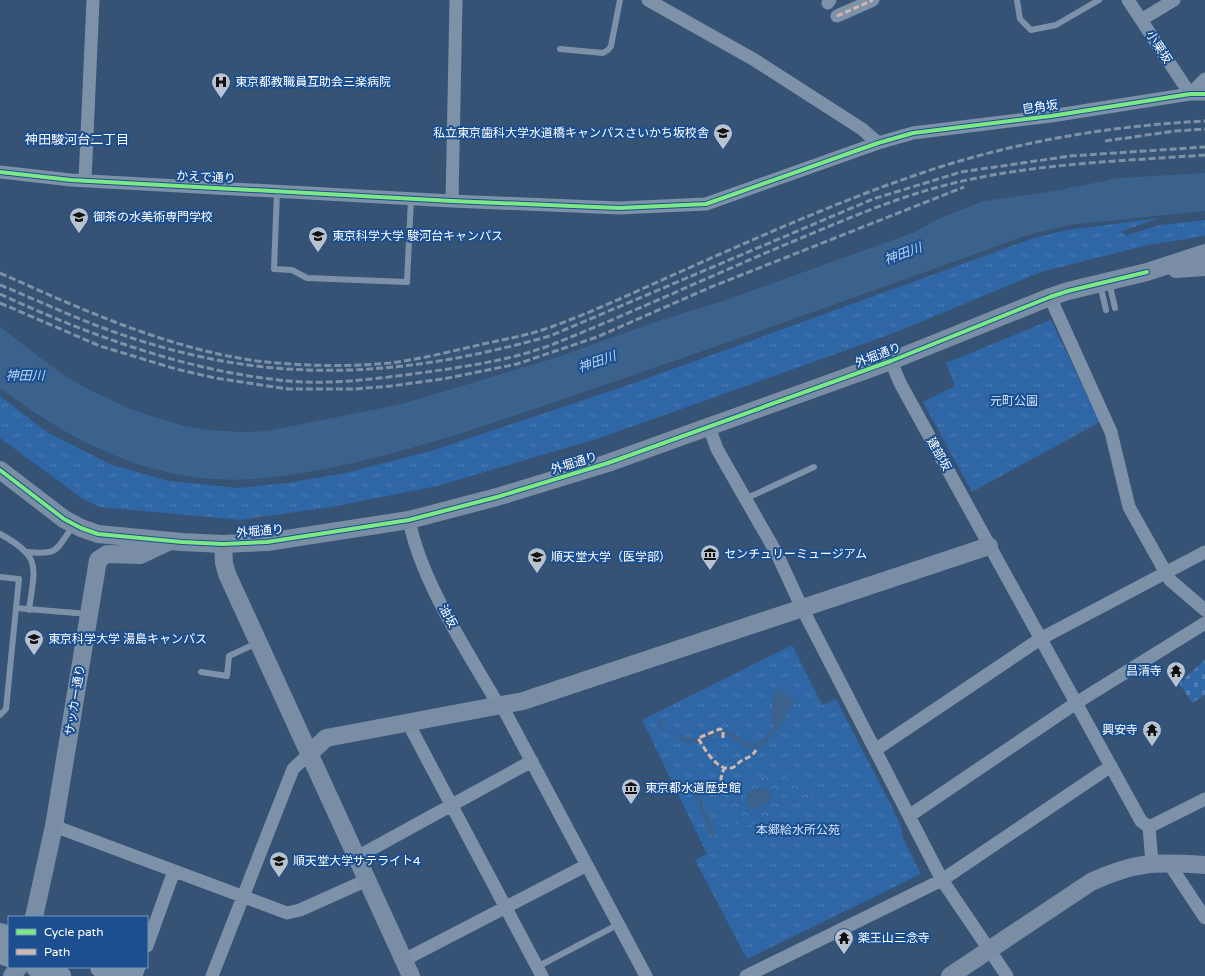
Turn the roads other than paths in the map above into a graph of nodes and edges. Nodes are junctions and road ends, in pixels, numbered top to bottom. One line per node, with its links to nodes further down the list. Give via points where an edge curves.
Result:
1 (93, 0): 18 (street)
2 (456, 0): 21 (street)
3 (620, 0): 12 (lane, via 608,50 603,53)
4 (648, 0): 16 (street, via 753,59 862,129)
5 (873, 0): 10 (street)
6 (1017, 0): 7 (lane, via 1020,19 1031,30 1056,25)
7 (1099, 0)
8 (1128, 0): 11 (street, 小栗坂)
9 (1174, 0): 11 (street)
10 (837, 16)
11 (1141, 20): 14 (street, 小栗坂)
12 (560, 49)
13 (1205, 79): 14 (street)
14 (1190, 94): 15 (street, 皀角坂); 16 (street, 皀角坂, via 1051,116 913,133)
15 (1205, 94)
16 (878, 143): 21 (street, 皀角坂, via 706,204 620,208)
17 (0, 172): 18 (street, かえで通り)
18 (84, 180): 19 (street, かえで通り)
19 (277, 191): 20 (street, かえで通り); 20 (lane, via 274,269 292,270 307,278 407,282)
20 (412, 199): 21 (street, かえで通り)
21 (452, 202)
22 (1205, 252): 24 (street, 外堀通り)
23 (1205, 267): 24 (street, 外堀通り)
24 (1147, 272): 25 (street, 外堀通り)
25 (1104, 282): 26 (street, 外堀通り); 27 (lane); 28 (lane)
26 (1050, 297): 29 (street, 外堀通り); 42 (street, via 1111,432 1129,508)
27 (1115, 308)
28 (1106, 310)
29 (891, 361): 30 (street, 外堀通り); 39 (street, 建部坂, via 900,383)
30 (709, 427): 33 (street, via 717,449); 34 (street, 外堀通り, via 553,480)
31 (814, 467): 33 (lane)
32 (0, 470): 35 (street, 外堀通り)
33 (745, 499): 45 (street, via 777,554)
34 (409, 520): 38 (street, 外堀通り, via 267,542); 54 (street, 油坂, via 414,542 436,595)
35 (74, 525): 37 (street, 外堀通り, via 98,534); 40 (lane, via 54,551 47,554)
36 (0, 534): 40 (lane)
37 (171, 541): 38 (street, 外堀通り); 48 (street, サッカー通り, via 140,555 102,556 98,560)
38 (223, 544): 51 (street, via 227,574)
39 (989, 546): 45 (street); 50 (street, 建部坂)
40 (27, 552): 46 (lane, via 34,566)
41 (1205, 552): 42 (street)
42 (1164, 572): 47 (street); 50 (street)
43 (0, 577): 44 (lane, via 19,579)
44 (16, 608): 46 (lane); 55 (lane, via 6,709)
45 (802, 608): 54 (street, via 523,701); 57 (street)
46 (30, 610): 48 (lane)
47 (1205, 610)
48 (89, 614): 64 (street, サッカー通り)
49 (1205, 622): 53 (street)
50 (1040, 639): 53 (street, 建部坂); 57 (street)
51 (258, 642): 52 (lane, via 229,656 227,676); 58 (street)
52 (201, 672)
53 (1076, 703): 60 (street, 建部坂); 63 (street)
54 (501, 706): 56 (street); 59 (street, 油坂)
55 (0, 715)
56 (408, 723): 58 (street, via 326,738); 62 (street)
57 (875, 750): 63 (street)
58 (309, 754): 66 (street); 73 (street, via 293,769)
59 (532, 761): 62 (street); 68 (street, 油坂)
60 (1111, 766): 65 (street, 建部坂, via 1141,821); 72 (street)
61 (1205, 799): 65 (street)
62 (452, 805): 66 (street); 74 (street)
63 (910, 816): 72 (street)
64 (54, 826): 70 (street); 75 (street, サッカー通り)
65 (1149, 827): 67 (street)
66 (356, 857): 71 (street)
67 (1160, 862): 69 (street); 76 (street); 79 (street, via 1129,866 1091,882)
68 (586, 865): 74 (street); 77 (street, 油坂)
69 (1205, 865)
70 (174, 871): 73 (street); 78 (street)
71 (367, 880): 73 (street, via 300,910 287,913); 83 (street)
72 (942, 880): 79 (street); 90 (street)
73 (242, 896): 88 (street)
74 (506, 907): 83 (street); 84 (street)
75 (34, 916)
76 (1205, 918)
77 (619, 924): 84 (lane); 89 (street, 油坂)
78 (148, 943)
79 (990, 950): 91 (street); 92 (street)
80 (19, 968): 85 (street)
81 (40, 968): 86 (highway)
82 (104, 968): 87 (highway)
83 (407, 968)
84 (539, 972)
85 (12, 976)
86 (60, 976)
87 (128, 976)
88 (212, 976)
89 (646, 976)
90 (746, 976)
91 (950, 976)
92 (1007, 976)

